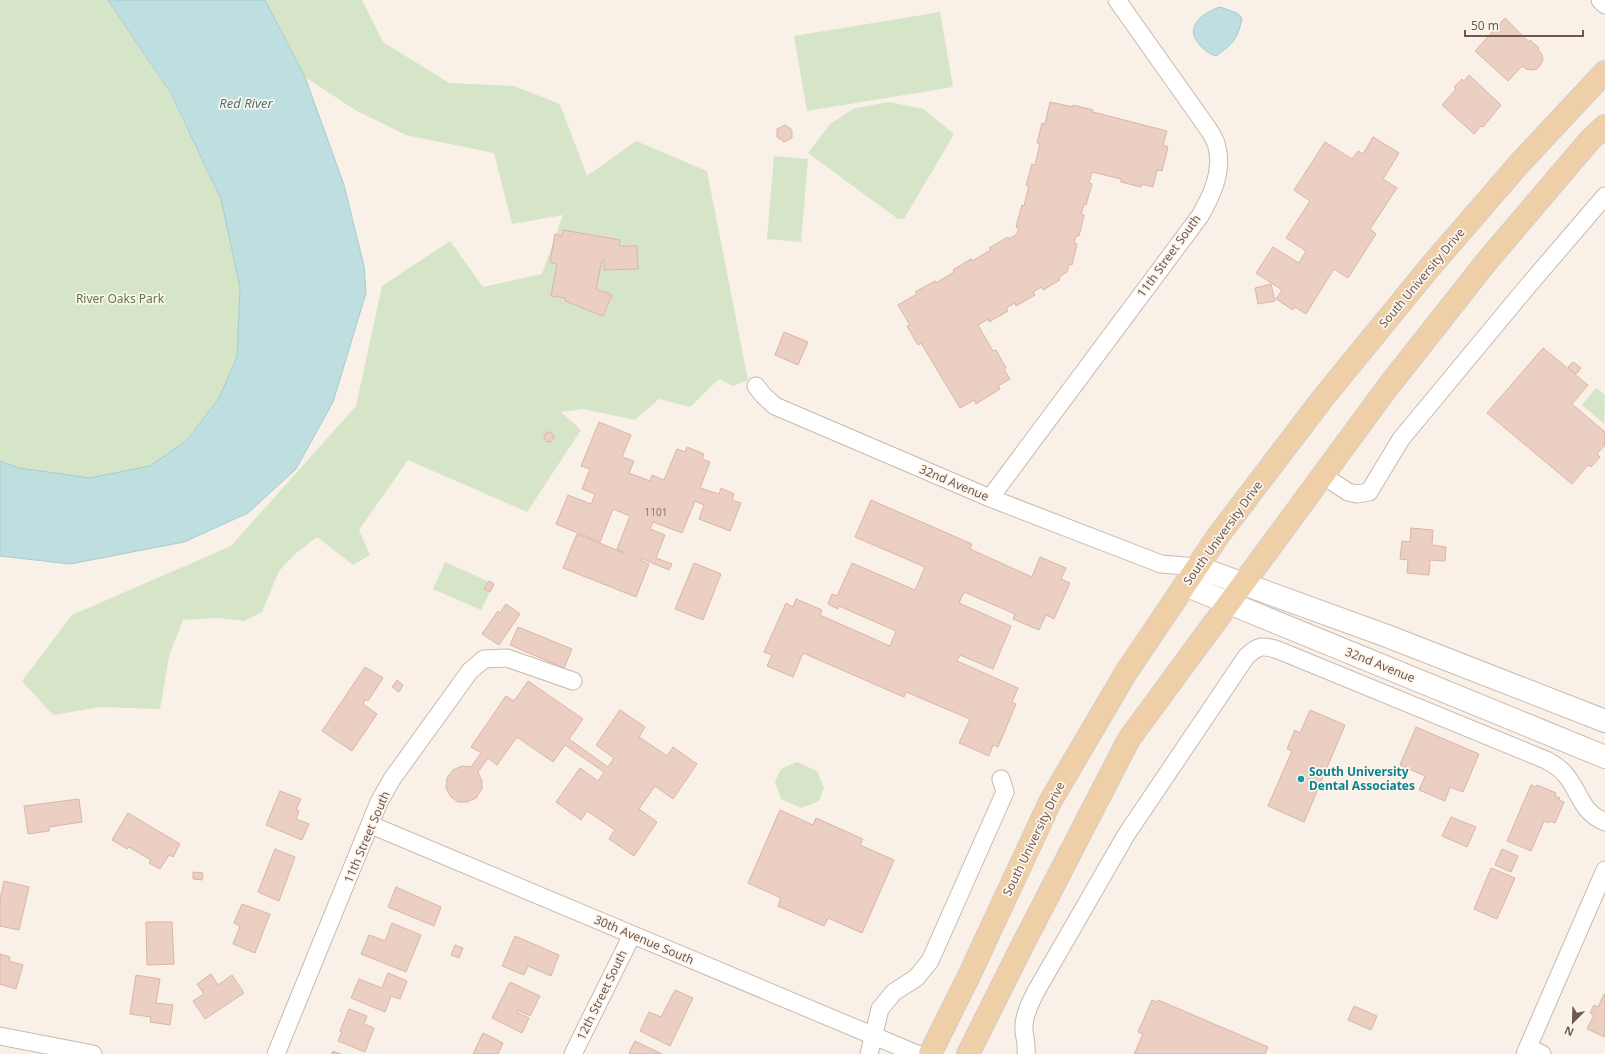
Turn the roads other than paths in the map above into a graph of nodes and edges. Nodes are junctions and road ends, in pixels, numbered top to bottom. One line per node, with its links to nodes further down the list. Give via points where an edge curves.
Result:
1 (1117, 0): 9 (street, 11th Street South, via 1209,130 1217,146 1217,180 1200,216)
2 (1600, 0): 3 (street)
3 (1605, 5)
4 (1605, 72): 11 (main road, South University Drive, via 1519,164 1430,267 1323,398)
5 (1605, 126): 8 (main road, via 1486,261)
6 (1605, 196): 8 (street, via 1401,439 1369,492 1348,492)
7 (756, 386): 9 (street, 32nd Avenue, via 775,406)
8 (1322, 475): 12 (main road)
9 (990, 498): 10 (street, 32nd Avenue)
10 (1161, 564): 11 (street, 32nd Avenue); 13 (street, 32nd Avenue)
11 (1197, 567): 12 (main road, 32nd Avenue); 13 (main road, South University Drive)
12 (1243, 583): 14 (main road); 16 (main road, 32nd Avenue)
13 (1185, 585): 14 (main road, 32nd Avenue); 31 (main road, South University Drive, via 1125,674 1050,802)
14 (1229, 603): 17 (main road, 32nd Avenue); 32 (main road, via 1129,740)
15 (573, 681): 20 (street, 11th Street South, via 507,658 484,659 470,671 392,779)
16 (1605, 721)
17 (1605, 757)
18 (1001, 779): 23 (street, via 1005,792 930,961 916,978 894,992 880,1009)
19 (1605, 822): 33 (street, via 1590,813 1565,774 1546,760 1278,650 1262,646 1253,649 1126,835 1035,993 1025,1016)
20 (370, 825): 22 (street, 30th Avenue South); 27 (street, 11th Street South)
21 (1605, 870): 25 (street)
22 (632, 935): 23 (street, 30th Avenue South); 28 (street, 12th Street South)
23 (874, 1035): 29 (street); 30 (street, 30th Avenue South)
24 (0, 1036): 26 (street)
25 (1532, 1052)
26 (93, 1054)
27 (276, 1054)
28 (573, 1054)
29 (869, 1054)
30 (917, 1054)
31 (930, 1054)
32 (968, 1054)
33 (1026, 1054)

